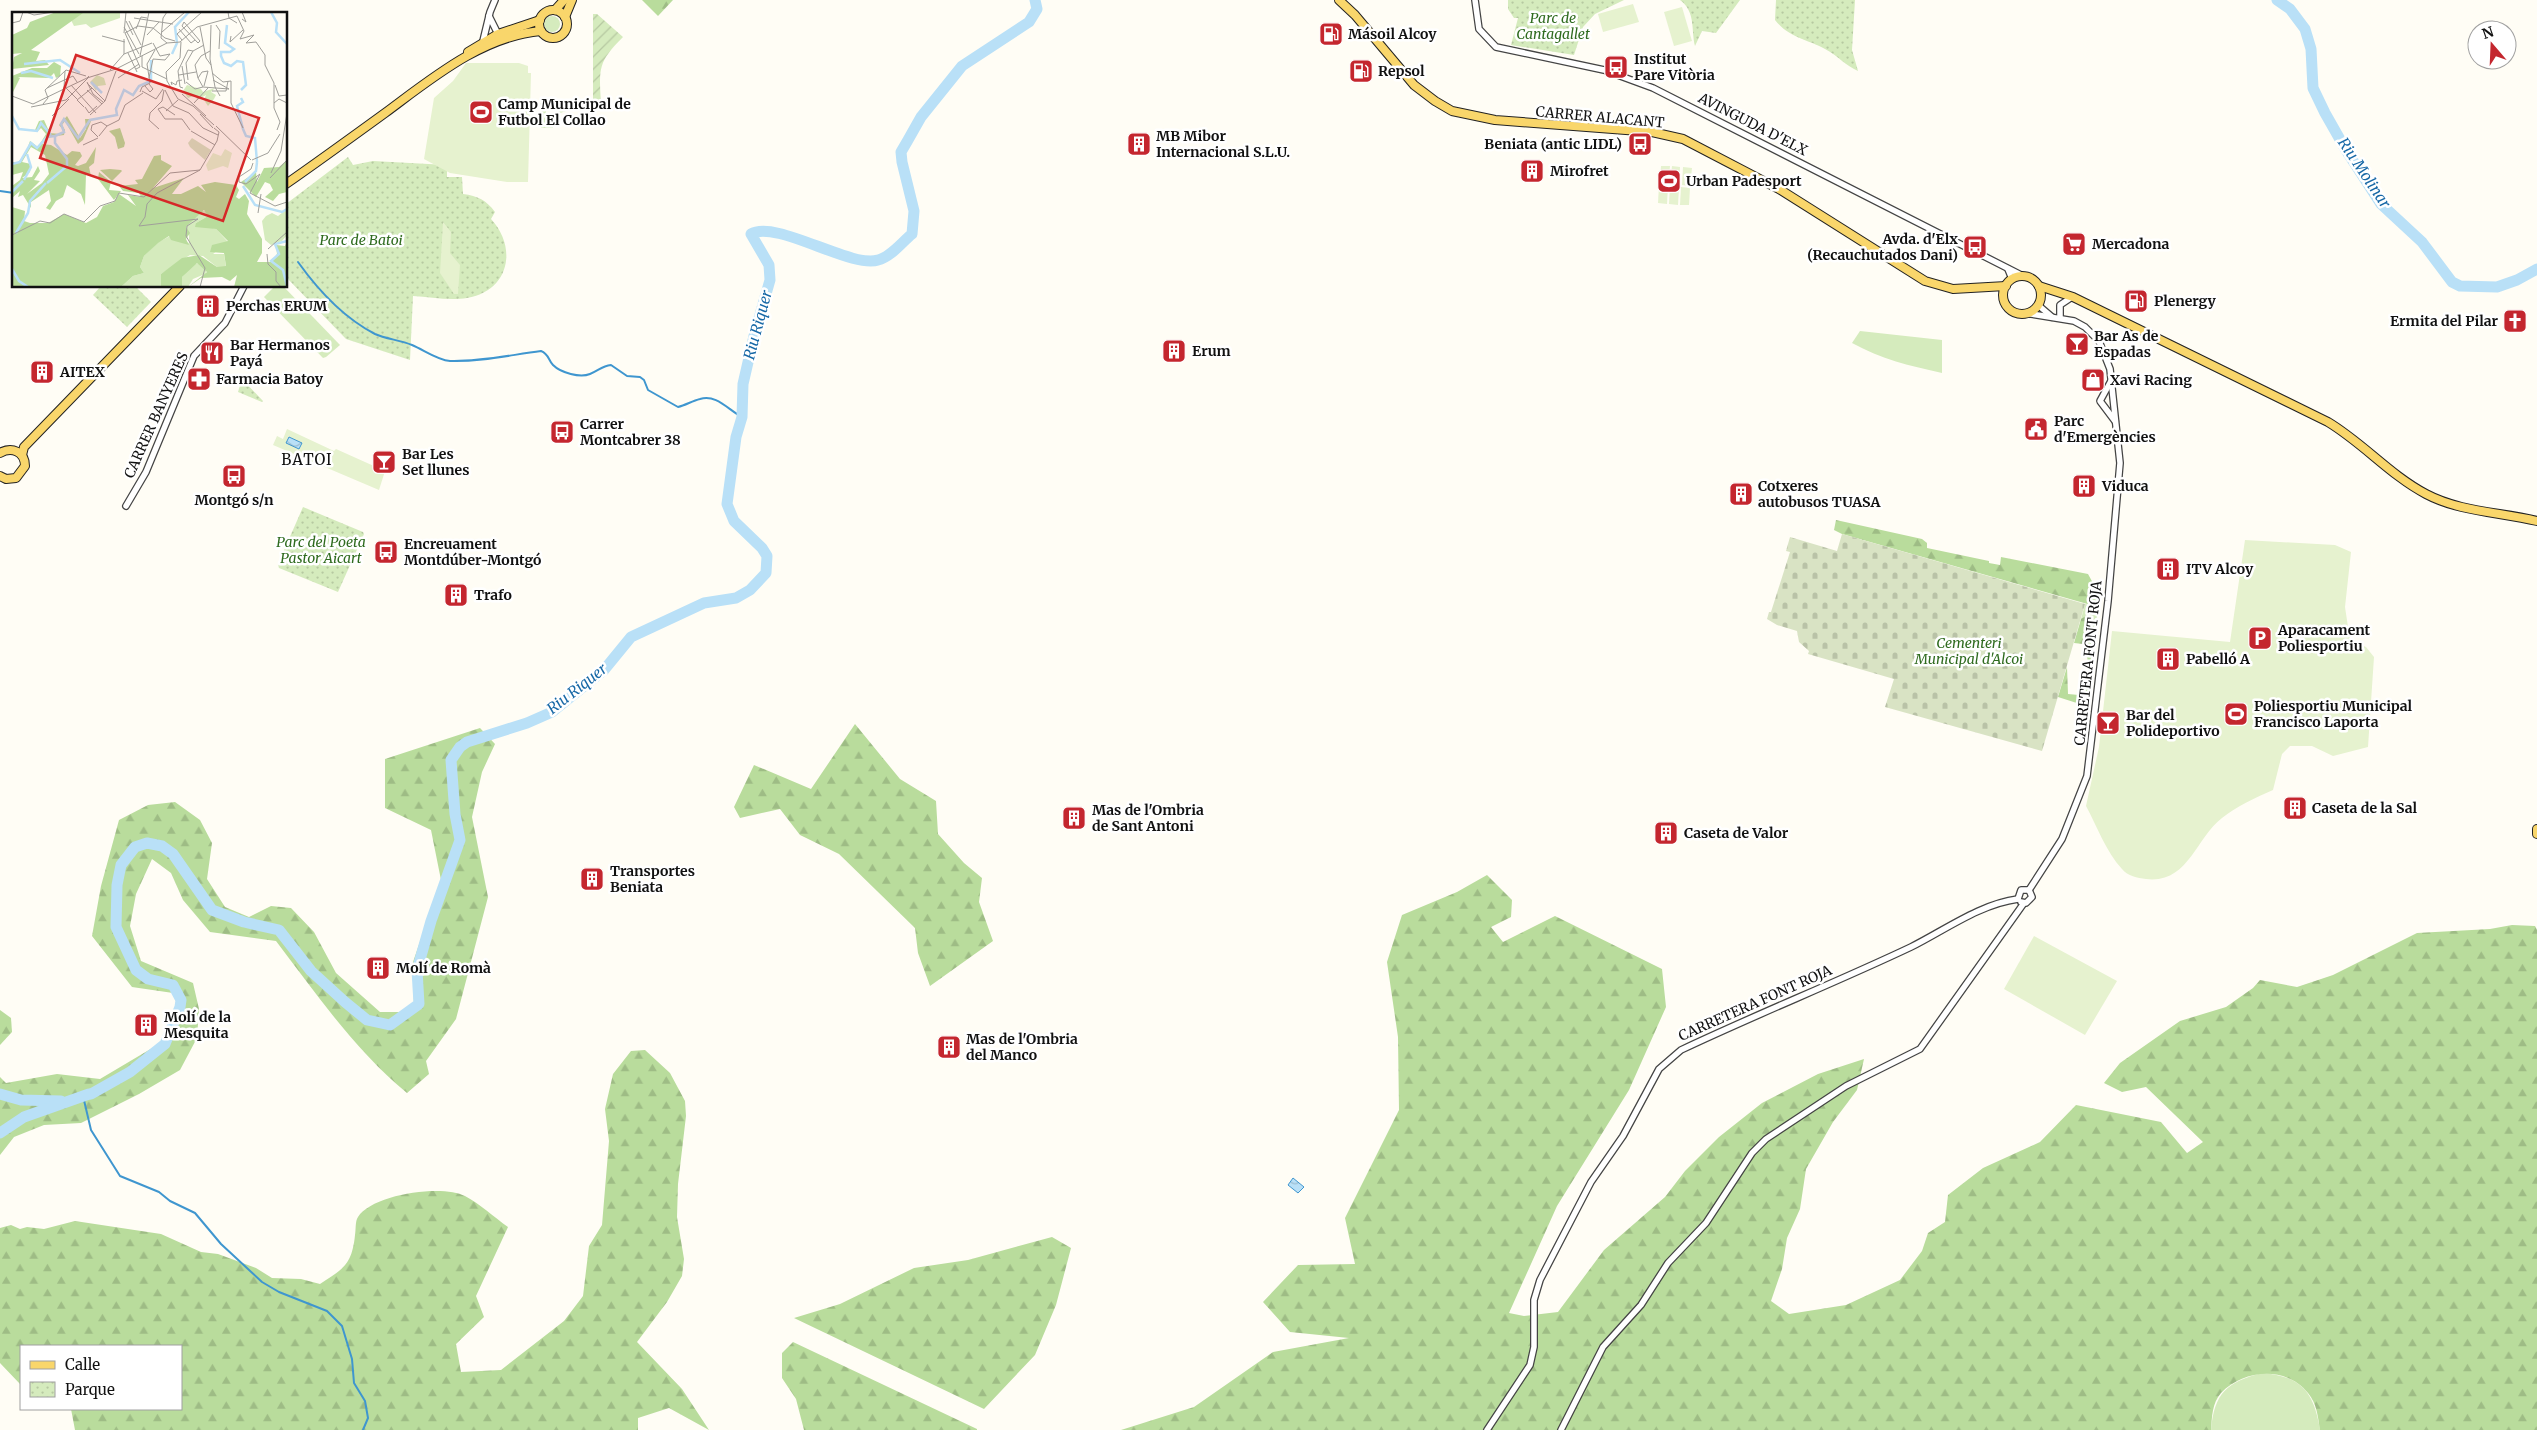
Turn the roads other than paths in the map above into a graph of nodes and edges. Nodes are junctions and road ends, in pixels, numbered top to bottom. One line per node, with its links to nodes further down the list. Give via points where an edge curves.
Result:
1 (496, 0): 7 (street)
2 (564, 0): 6 (main road)
3 (572, 0): 8 (main road)
4 (1339, 0): 22 (main road, CARRER ALACANT, via 1414,85 1448,109 1496,120 1652,132 1675,137 1780,189 1925,281 1953,288)
5 (1475, 0): 15 (street, AVINGUDA D'ELX, via 1479,29 1496,47 1604,70 1653,88)
6 (555, 10): 8 (main road); 9 (main road, via 545,12)
7 (489, 16): 11 (street); 12 (street)
8 (565, 17): 10 (main road, via 566,27 559,36 551,37)
9 (540, 20): 10 (main road); 11 (main road)
10 (541, 31): 13 (main road, via 514,34)
11 (498, 34): 12 (main road)
12 (483, 41): 13 (main road)
13 (439, 74): 14 (main road)
14 (288, 183)
15 (2008, 269): 16 (street, AVINGUDA D'ELX); 17 (street)
16 (2023, 276): 17 (main road); 19 (main road, via 2032,278)
17 (2012, 279): 18 (main road)
18 (2006, 286): 22 (main road, CARRER ALACANT); 24 (main road)
19 (2039, 286): 23 (main road); 26 (main road)
20 (178, 288): 36 (main road)
21 (243, 288): 39 (street, CARRER BANYERES, via 225,323 194,356 146,472)
22 (1987, 288): 24 (main road, CARRER ALACANT)
23 (2063, 292): 25 (main road); 26 (main road, via 2050,295)
24 (2004, 297): 27 (main road, via 2009,308)
25 (2073, 297): 29 (street, via 2060,305); 40 (main road, via 2328,422 2426,494 2466,508)
26 (2039, 303): 27 (main road); 28 (street)
27 (2026, 313): 28 (street, CARRETERA FONT ROJA)
28 (2052, 317): 29 (street, CARRETERA FONT ROJA)
29 (2060, 318): 30 (street, CARRETERA FONT ROJA, via 2081,324 2096,336 2105,352)
30 (2112, 378): 31 (street); 32 (street, CARRETERA FONT ROJA)
31 (2104, 394): 32 (street); 34 (street, via 2100,401)
32 (2114, 397): 33 (street, CARRETERA FONT ROJA)
33 (2113, 404): 34 (street); 35 (street, CARRETERA FONT ROJA)
34 (2105, 407): 35 (street)
35 (2117, 424): 43 (street, CARRETERA FONT ROJA, via 2119,487 2091,759 2085,785 2062,839)
36 (21, 451): 37 (main road); 38 (main road, via 25,466 21,475 12,480)
37 (0, 453)
38 (1, 477)
39 (126, 506)
40 (2537, 521)
41 (2537, 829): 42 (main road)
42 (2537, 834)
43 (2029, 890): 44 (street, CARRETERA FONT ROJA, via 2021,890); 45 (street, CARRETERA FONT ROJA, via 2032,899)
44 (2018, 898): 45 (street); 46 (street, CARRETERA FONT ROJA, via 1964,918 1912,946 1681,1050 1664,1062 1623,1136 1591,1182 1572,1224 1540,1280 1534,1300 1534,1347 1530,1365)
45 (2024, 904): 47 (street, via 1920,1049 1855,1081 1766,1139 1752,1153 1706,1224 1668,1263 1640,1305 1603,1347)
46 (1487, 1430)
47 (1560, 1430)

